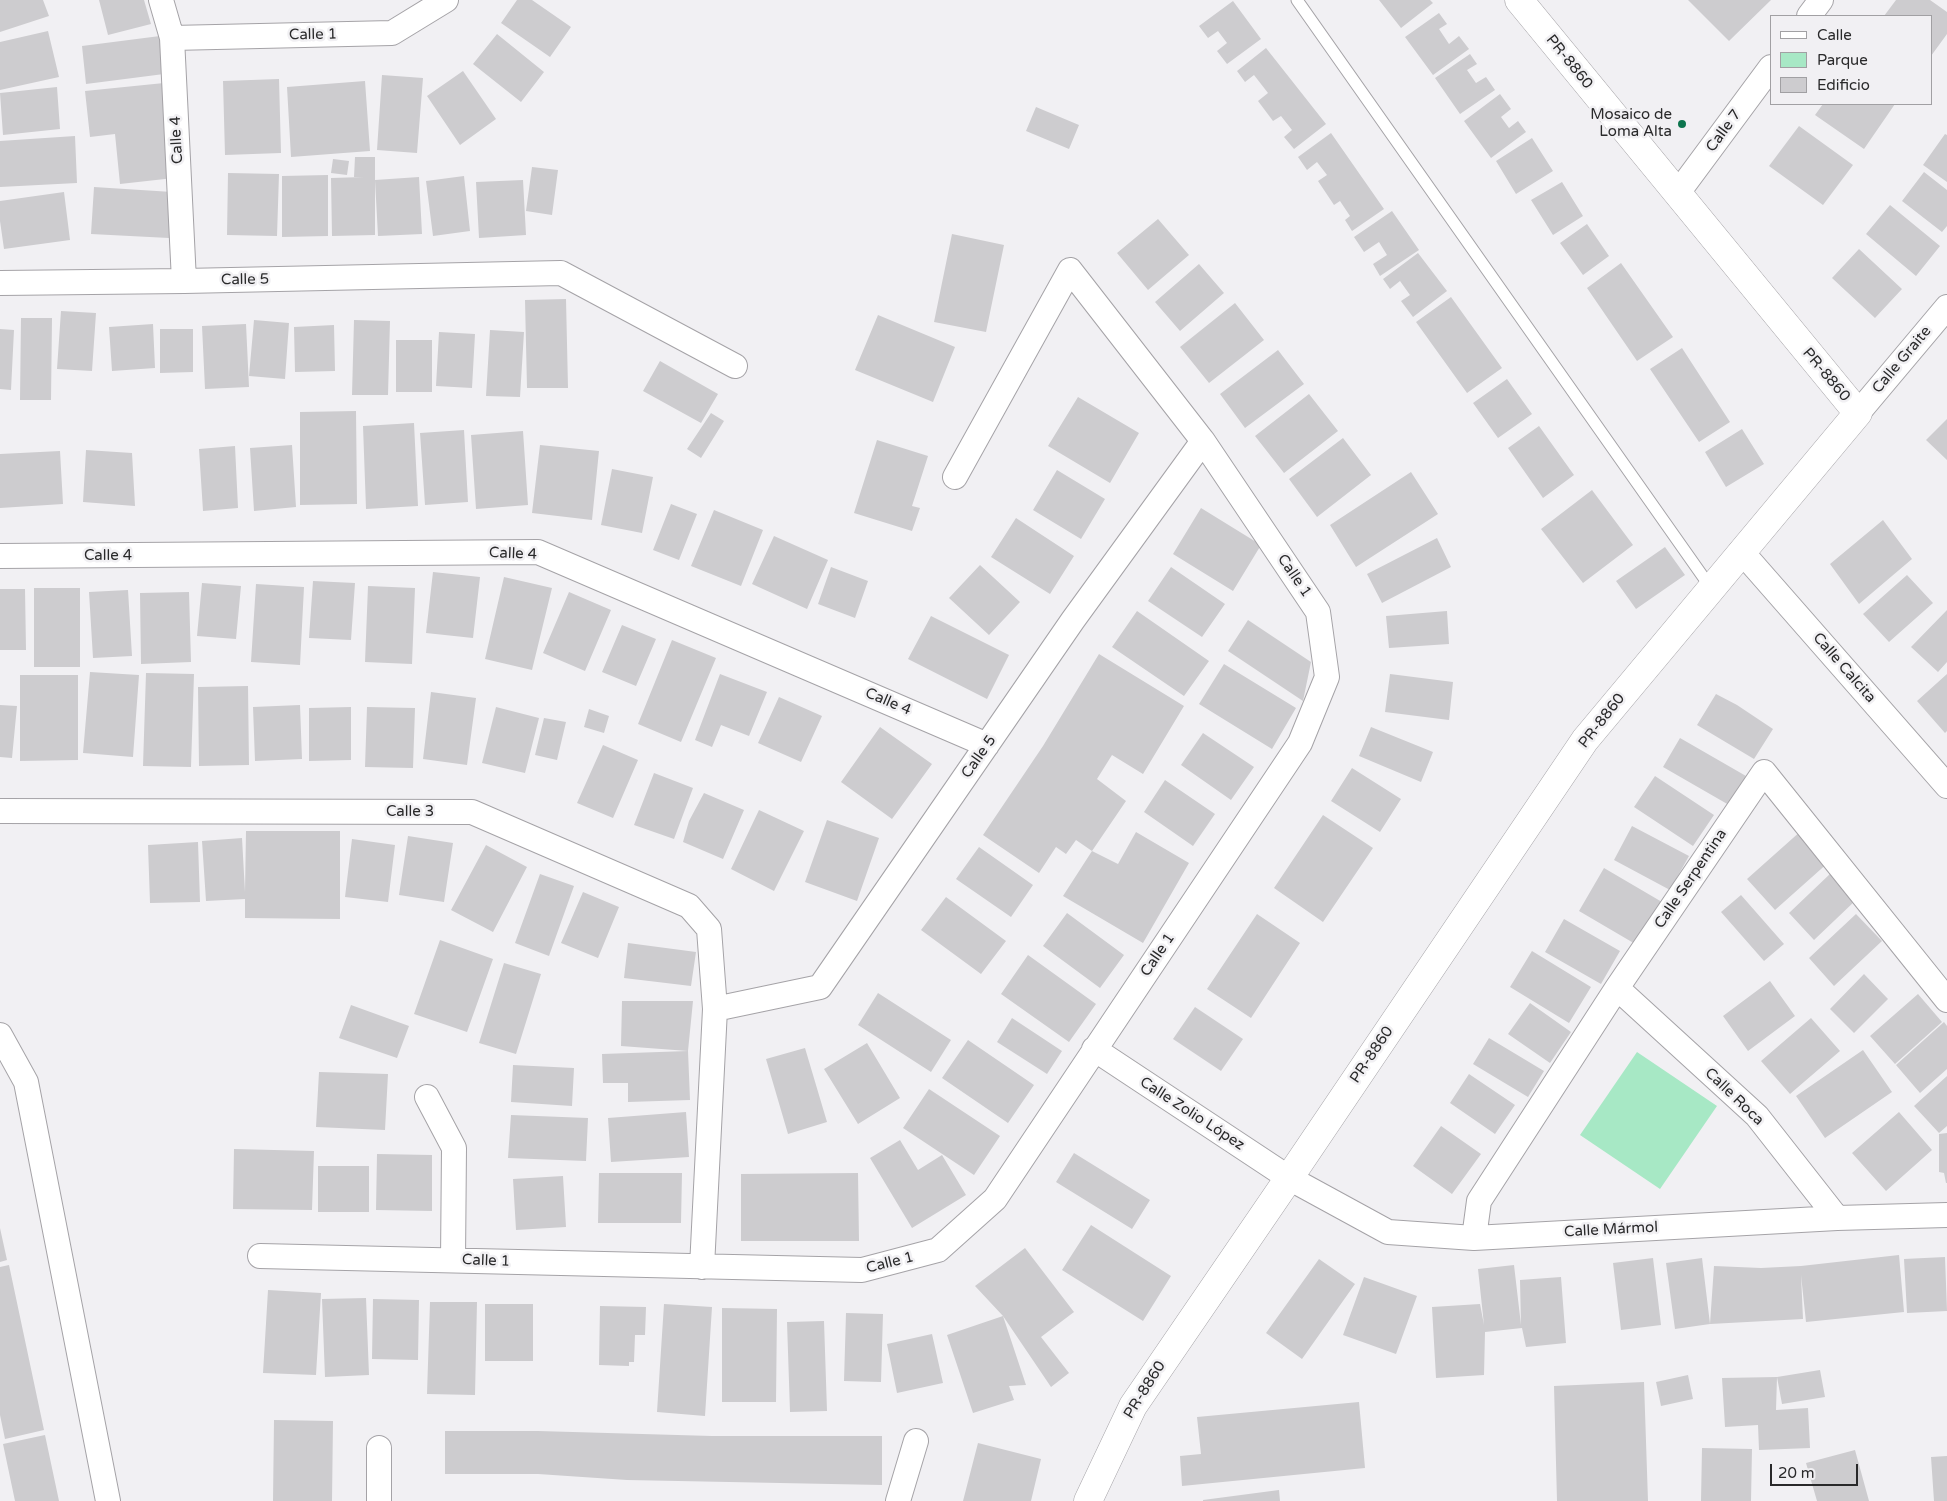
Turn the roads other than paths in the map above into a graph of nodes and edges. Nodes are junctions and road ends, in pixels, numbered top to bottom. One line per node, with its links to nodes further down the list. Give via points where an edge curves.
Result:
1 (161, 0): 7 (street, Calle 4)
2 (446, 0): 7 (street, Calle 1, via 392,32)
3 (1297, 0): 19 (lane)
4 (1519, 0): 9 (street, PR-8860 / PR-8860)
5 (1821, 0): 6 (street)
6 (1810, 15)
7 (172, 38): 10 (street, Calle 4)
8 (1770, 69): 9 (street, Calle 7)
9 (1677, 194): 14 (street, PR-8860 / PR-8860)
10 (184, 281): 11 (street, Calle 5); 13 (street, Calle 5, via 562,273)
11 (0, 283)
12 (1947, 307): 14 (street, Calle Graite)
13 (735, 366)
14 (1858, 413): 17 (street, PR-8860 / PR-8860)
15 (1203, 441): 16 (street, Calle 1, via 1070,270); 20 (street, Calle 5); 27 (street, Calle 1, via 1318,612 1326,677 1300,743)
16 (956, 476)
17 (1741, 551): 19 (street, PR-8860 / PR-8860); 21 (street, Calle Calcita)
18 (0, 556): 20 (street, Calle 4, via 538,552)
19 (1711, 588): 29 (street, PR-8860 / PR-8860, via 1585,740)
20 (987, 745): 25 (street, Calle 5, via 820,987)
21 (1947, 786)
22 (0, 810): 25 (street, Calle 3, via 472,812 689,906 709,929)
23 (1617, 988): 24 (street, Calle Serpentina, via 1764,772); 31 (street, Calle Roca, via 1757,1116); 32 (street, Calle Serpentina, via 1480,1201)
24 (1947, 1000)
25 (715, 1009): 35 (street, Calle 3)
26 (0, 1035): 38 (street, via 26,1082)
27 (1094, 1049): 29 (street, Calle Zolio López); 35 (street, Calle 1, via 995,1199 938,1250 862,1270)
28 (427, 1097): 34 (street, via 454,1148)
29 (1289, 1178): 32 (street, Calle Mármol, via 1388,1232); 41 (street, PR-8860 / PR-8860, via 1133,1406)
30 (1947, 1215): 31 (street, Calle Mármol)
31 (1837, 1218): 32 (street, Calle Mármol)
32 (1474, 1238)
33 (260, 1256): 34 (street, Calle 1)
34 (453, 1260): 35 (street, Calle 1)
35 (702, 1267)
36 (916, 1441): 40 (street)
37 (379, 1448): 39 (street)
38 (108, 1501)
39 (379, 1501)
40 (898, 1501)
41 (1088, 1501)

